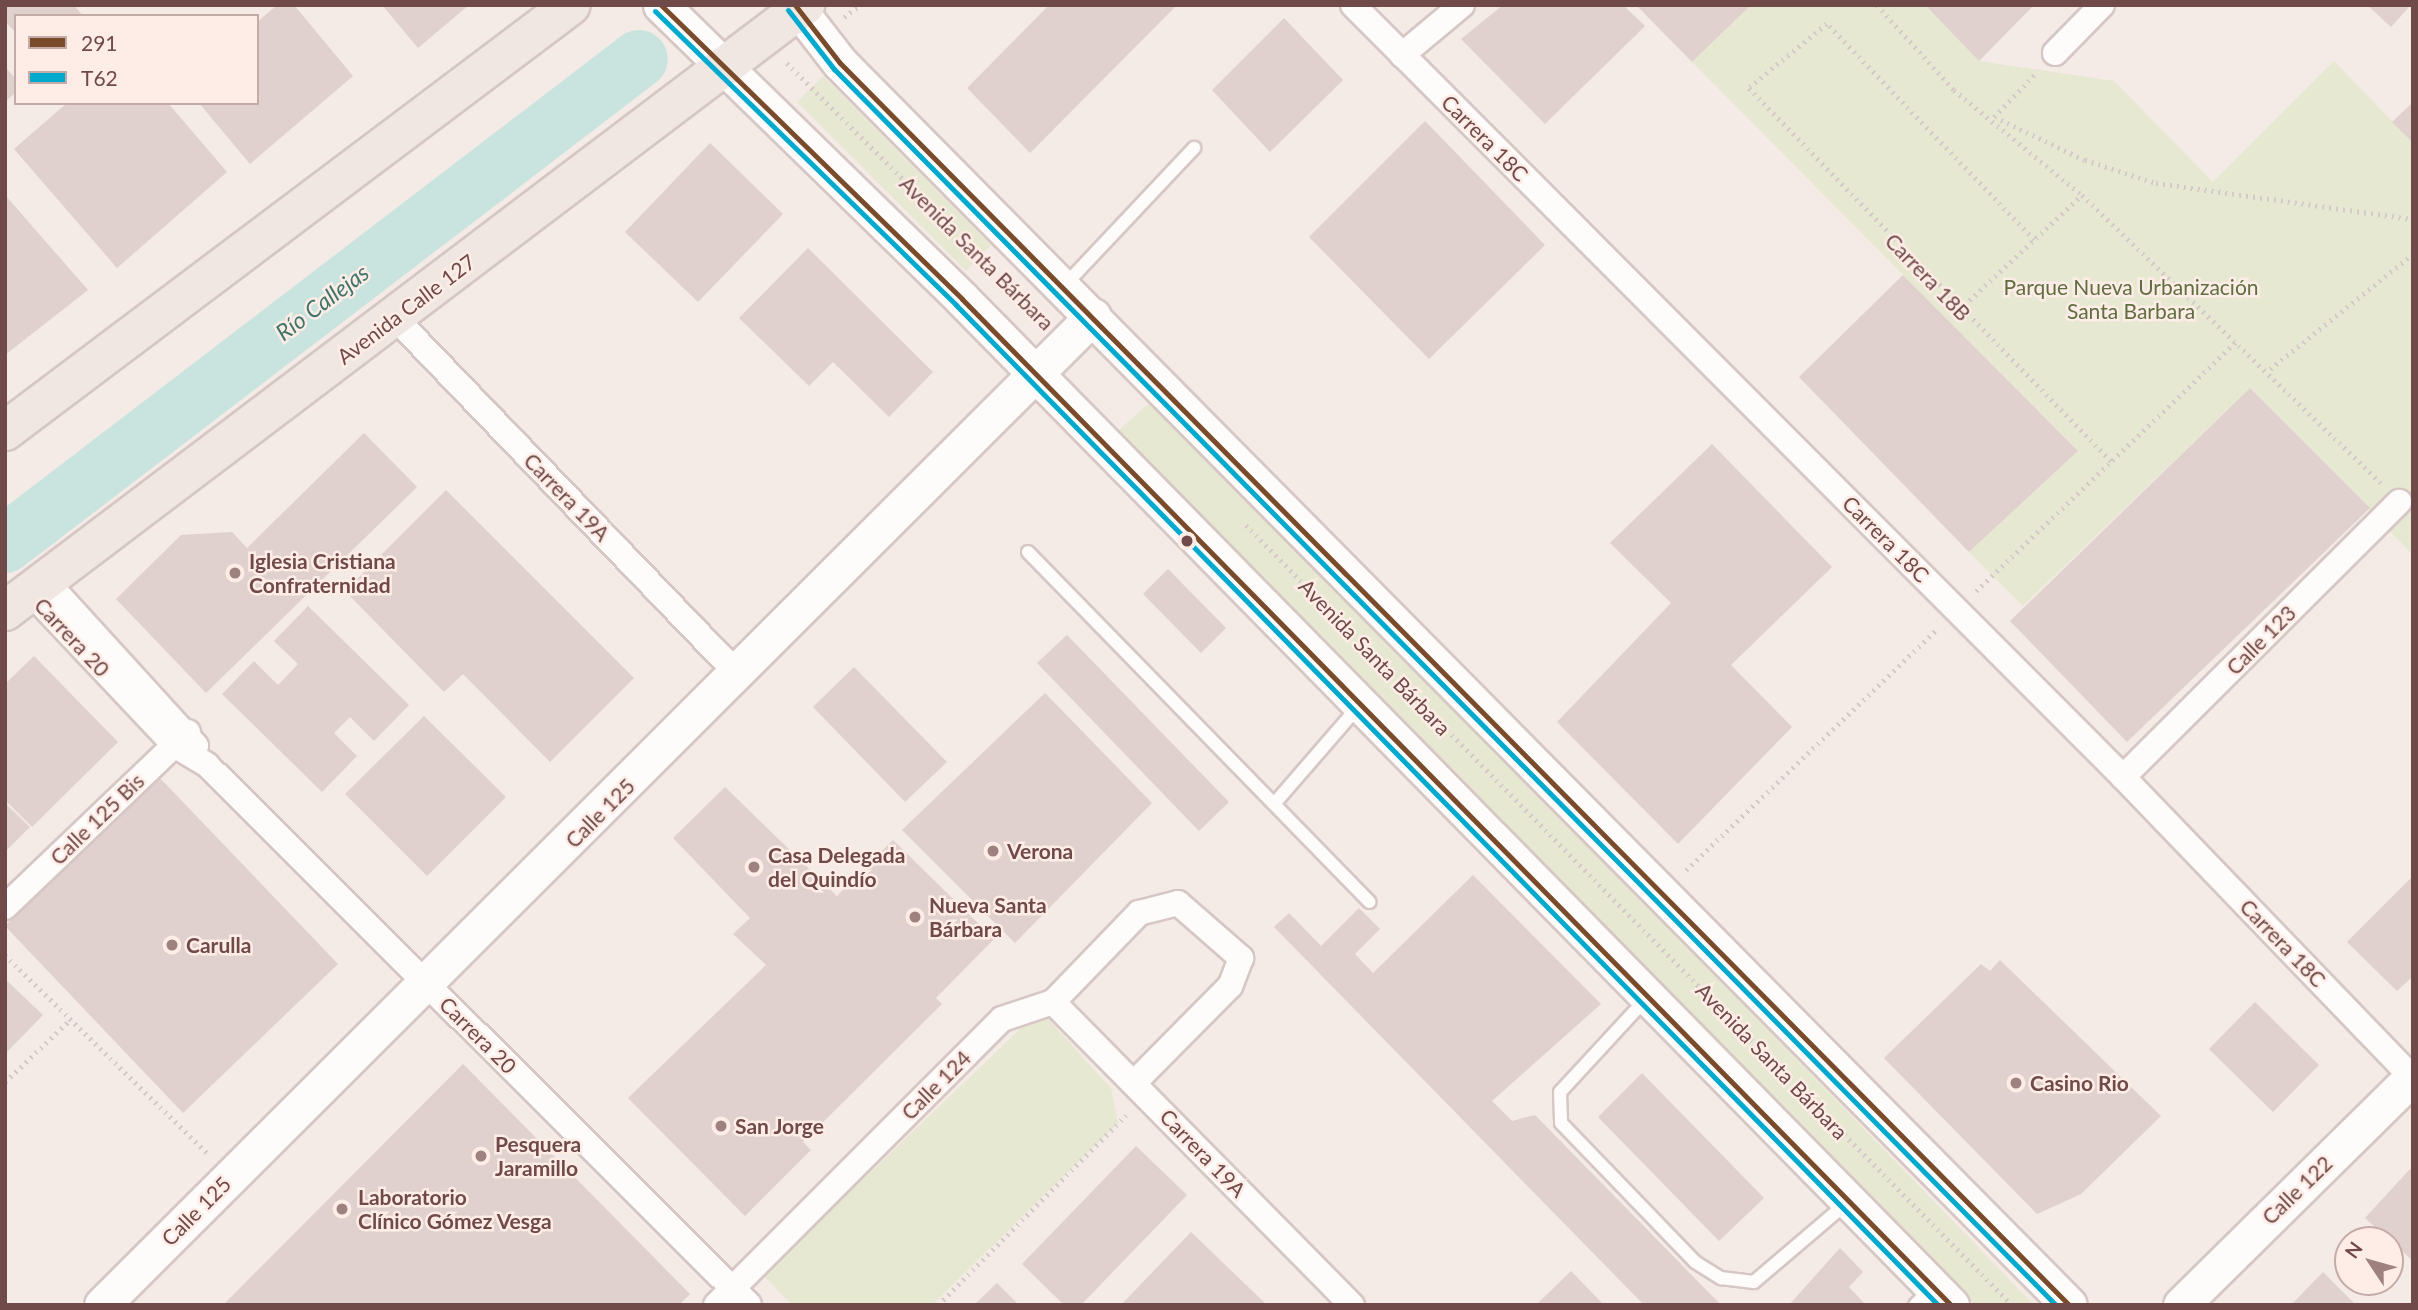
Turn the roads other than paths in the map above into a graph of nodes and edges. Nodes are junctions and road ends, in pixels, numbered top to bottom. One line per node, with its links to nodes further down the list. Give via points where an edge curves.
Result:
1 (571, 5): 15 (main road)
2 (661, 5): 9 (main road)
3 (1353, 5): 8 (street, Carrera 18C)
4 (1462, 5): 8 (street)
5 (2102, 5): 7 (street)
6 (799, 7): 9 (main road, Avenida Calle 127); 11 (main road, via 840,63)
7 (2055, 53)
8 (1402, 55): 22 (street, Carrera 18C)
9 (726, 65): 13 (main road, Avenida Calle 127); 14 (main road)
10 (1195, 148): 11 (lane)
11 (1064, 287): 12 (main road)
12 (1093, 316): 14 (main road, Calle 125); 36 (main road)
13 (395, 318): 18 (main road, Avenida Calle 127); 19 (street, Carrera 19A)
14 (1035, 374): 19 (main road, Calle 125); 20 (main road)
15 (5, 432)
16 (2399, 502): 22 (street, Calle 123)
17 (1028, 552): 23 (lane)
18 (27, 595): 21 (street, Carrera 20)
19 (739, 676): 26 (main road, Calle 125)
20 (1360, 704): 23 (lane); 27 (main road)
21 (181, 738): 25 (street, Calle 125 Bis); 26 (street, Carrera 20)
22 (2123, 777): 29 (street, Carrera 18C)
23 (1274, 804): 24 (lane)
24 (1370, 902)
25 (5, 906)
26 (428, 986): 32 (street, Carrera 20); 34 (main road, Calle 125)
27 (1648, 997): 31 (main road); 31 (lane, via 1560,1092 1561,1123 1695,1262 1721,1278 1754,1282)
28 (1053, 1002): 30 (street, Carrera 19A); 30 (street, Calle 124, via 1139,913 1178,903 1241,958 1230,986); 32 (street, Calle 124, via 1002,1019)
29 (2412, 1077): 37 (main road, Calle 122)
30 (1140, 1089): 35 (street, Carrera 19A)
31 (1849, 1201): 33 (main road)
32 (733, 1299)
33 (1933, 1299)
34 (102, 1305)
35 (1352, 1305)
36 (2069, 1305)
37 (2181, 1305)

